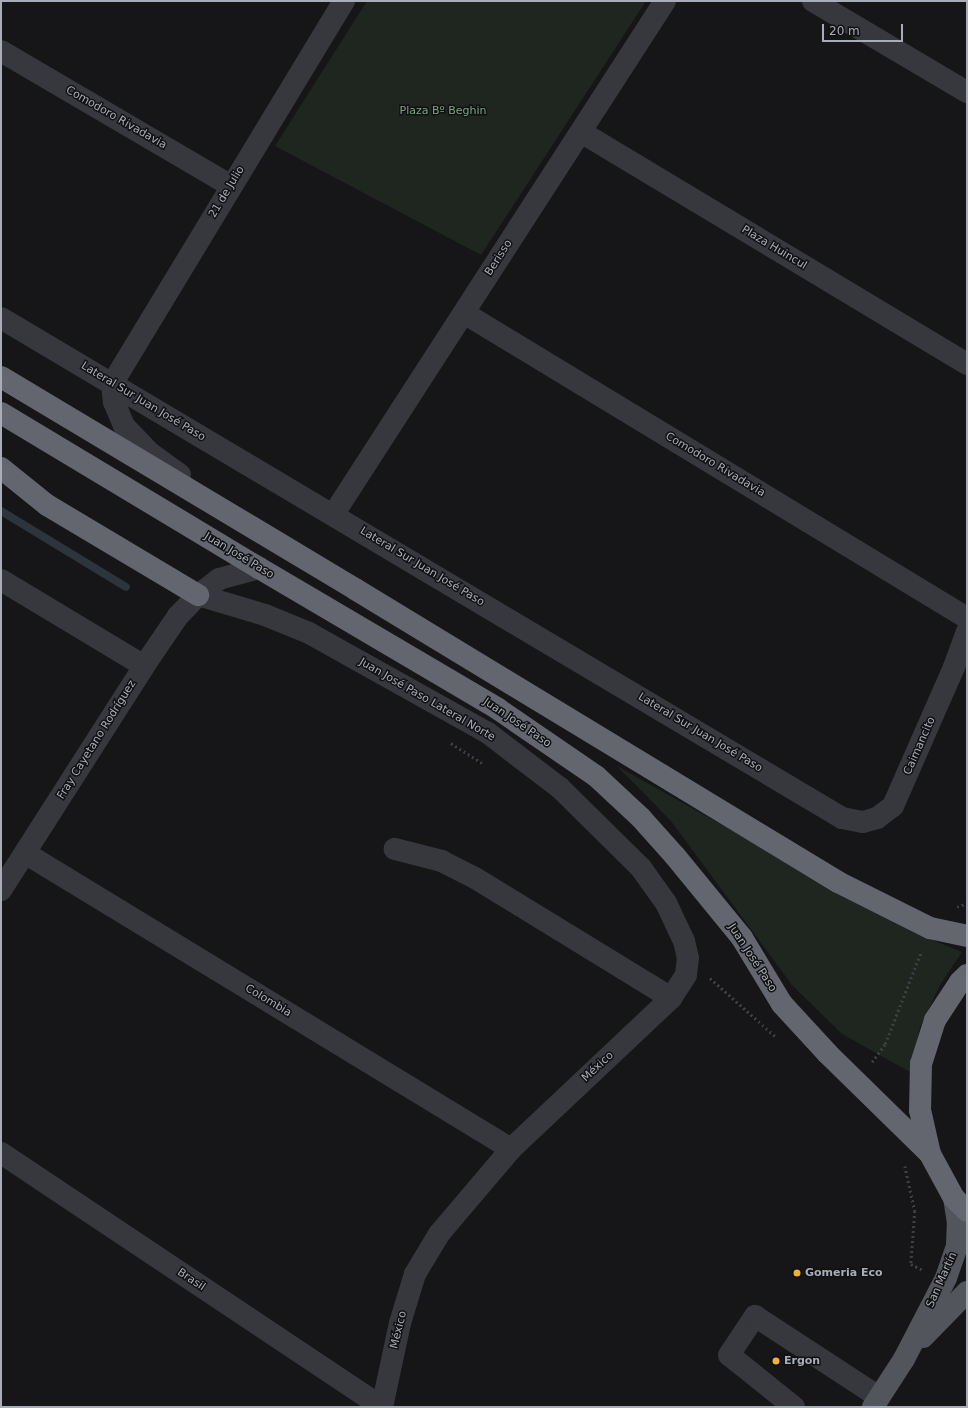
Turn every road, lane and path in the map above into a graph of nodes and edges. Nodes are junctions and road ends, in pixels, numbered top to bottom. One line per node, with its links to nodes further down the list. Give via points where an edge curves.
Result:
1 (665, 1): 6 (street, Berisso)
2 (813, 1): 5 (street)
3 (343, 2): 7 (street, 21 de Julio)
4 (1, 51): 7 (street, Comodoro Rivadavia)
5 (967, 92)
6 (581, 132): 8 (street, Berisso); 10 (street, Plaza Huincul)
7 (231, 186): 12 (street, 21 de Julio)
8 (464, 313): 15 (street, Berisso); 20 (street, Comodoro Rivadavia)
9 (1, 318): 12 (street, Lateral Sur Juan José Paso)
10 (967, 364)
11 (1, 377): 16 (highway)
12 (112, 384): 15 (street, Lateral Sur Juan José Paso); 16 (street, via 114,402 124,426 150,453)
13 (1, 413): 17 (highway, Juan José Paso)
14 (1, 468): 19 (highway, via 47,505)
15 (333, 515): 25 (street, Lateral Sur Juan José Paso)
16 (237, 518): 30 (highway, via 838,882)
17 (259, 568): 19 (street, Fray Cayetano Rodríguez, via 219,579); 36 (highway, Juan José Paso, via 498,709 596,776 641,818 675,856 742,938 782,1004)
18 (1, 580): 22 (street)
19 (198, 595): 22 (street, Fray Cayetano Rodríguez, via 178,616); 32 (street, Juan José Paso Lateral Norte, via 265,615 309,633 488,733 525,760 560,788 641,868 666,903 684,941)
20 (967, 618)
21 (967, 632): 25 (street, Caimancito, via 893,806 877,818 863,822)
22 (144, 666): 27 (street, Fray Cayetano Rodríguez)
23 (448, 742): 24 (path)
24 (488, 766)
25 (842, 818)
26 (395, 849): 34 (street, via 442,861 475,878)
27 (25, 853): 28 (street, Fray Cayetano Rodríguez); 37 (street, Colombia)
28 (1, 890)
29 (967, 903): 30 (path, via 947,913)
30 (930, 928): 31 (highway); 36 (path, via 885,1044)
31 (967, 936)
32 (688, 958): 34 (street, Juan José Paso Lateral Norte, via 686,975); 35 (path)
33 (967, 975): 39 (highway, San Martín, via 935,1020 921,1064 920,1110)
34 (671, 998): 37 (street, México)
35 (780, 1040)
36 (855, 1079): 39 (highway, Juan José Paso)
37 (511, 1149): 46 (street, México, via 439,1234 415,1274 400,1323)
38 (1, 1153): 46 (street, Brasil)
39 (930, 1154): 41 (highway, San Martín)
40 (902, 1160): 42 (path, via 908,1174 915,1211 911,1264)
41 (960, 1205): 42 (main road, San Martín, via 957,1246)
42 (944, 1281): 44 (main road, San Martín)
43 (967, 1292): 44 (main road, San Martín)
44 (904, 1359): 45 (main road, San Martín)
45 (876, 1402): 47 (street, via 755,1316 729,1355)
46 (382, 1407)
47 (794, 1407)

